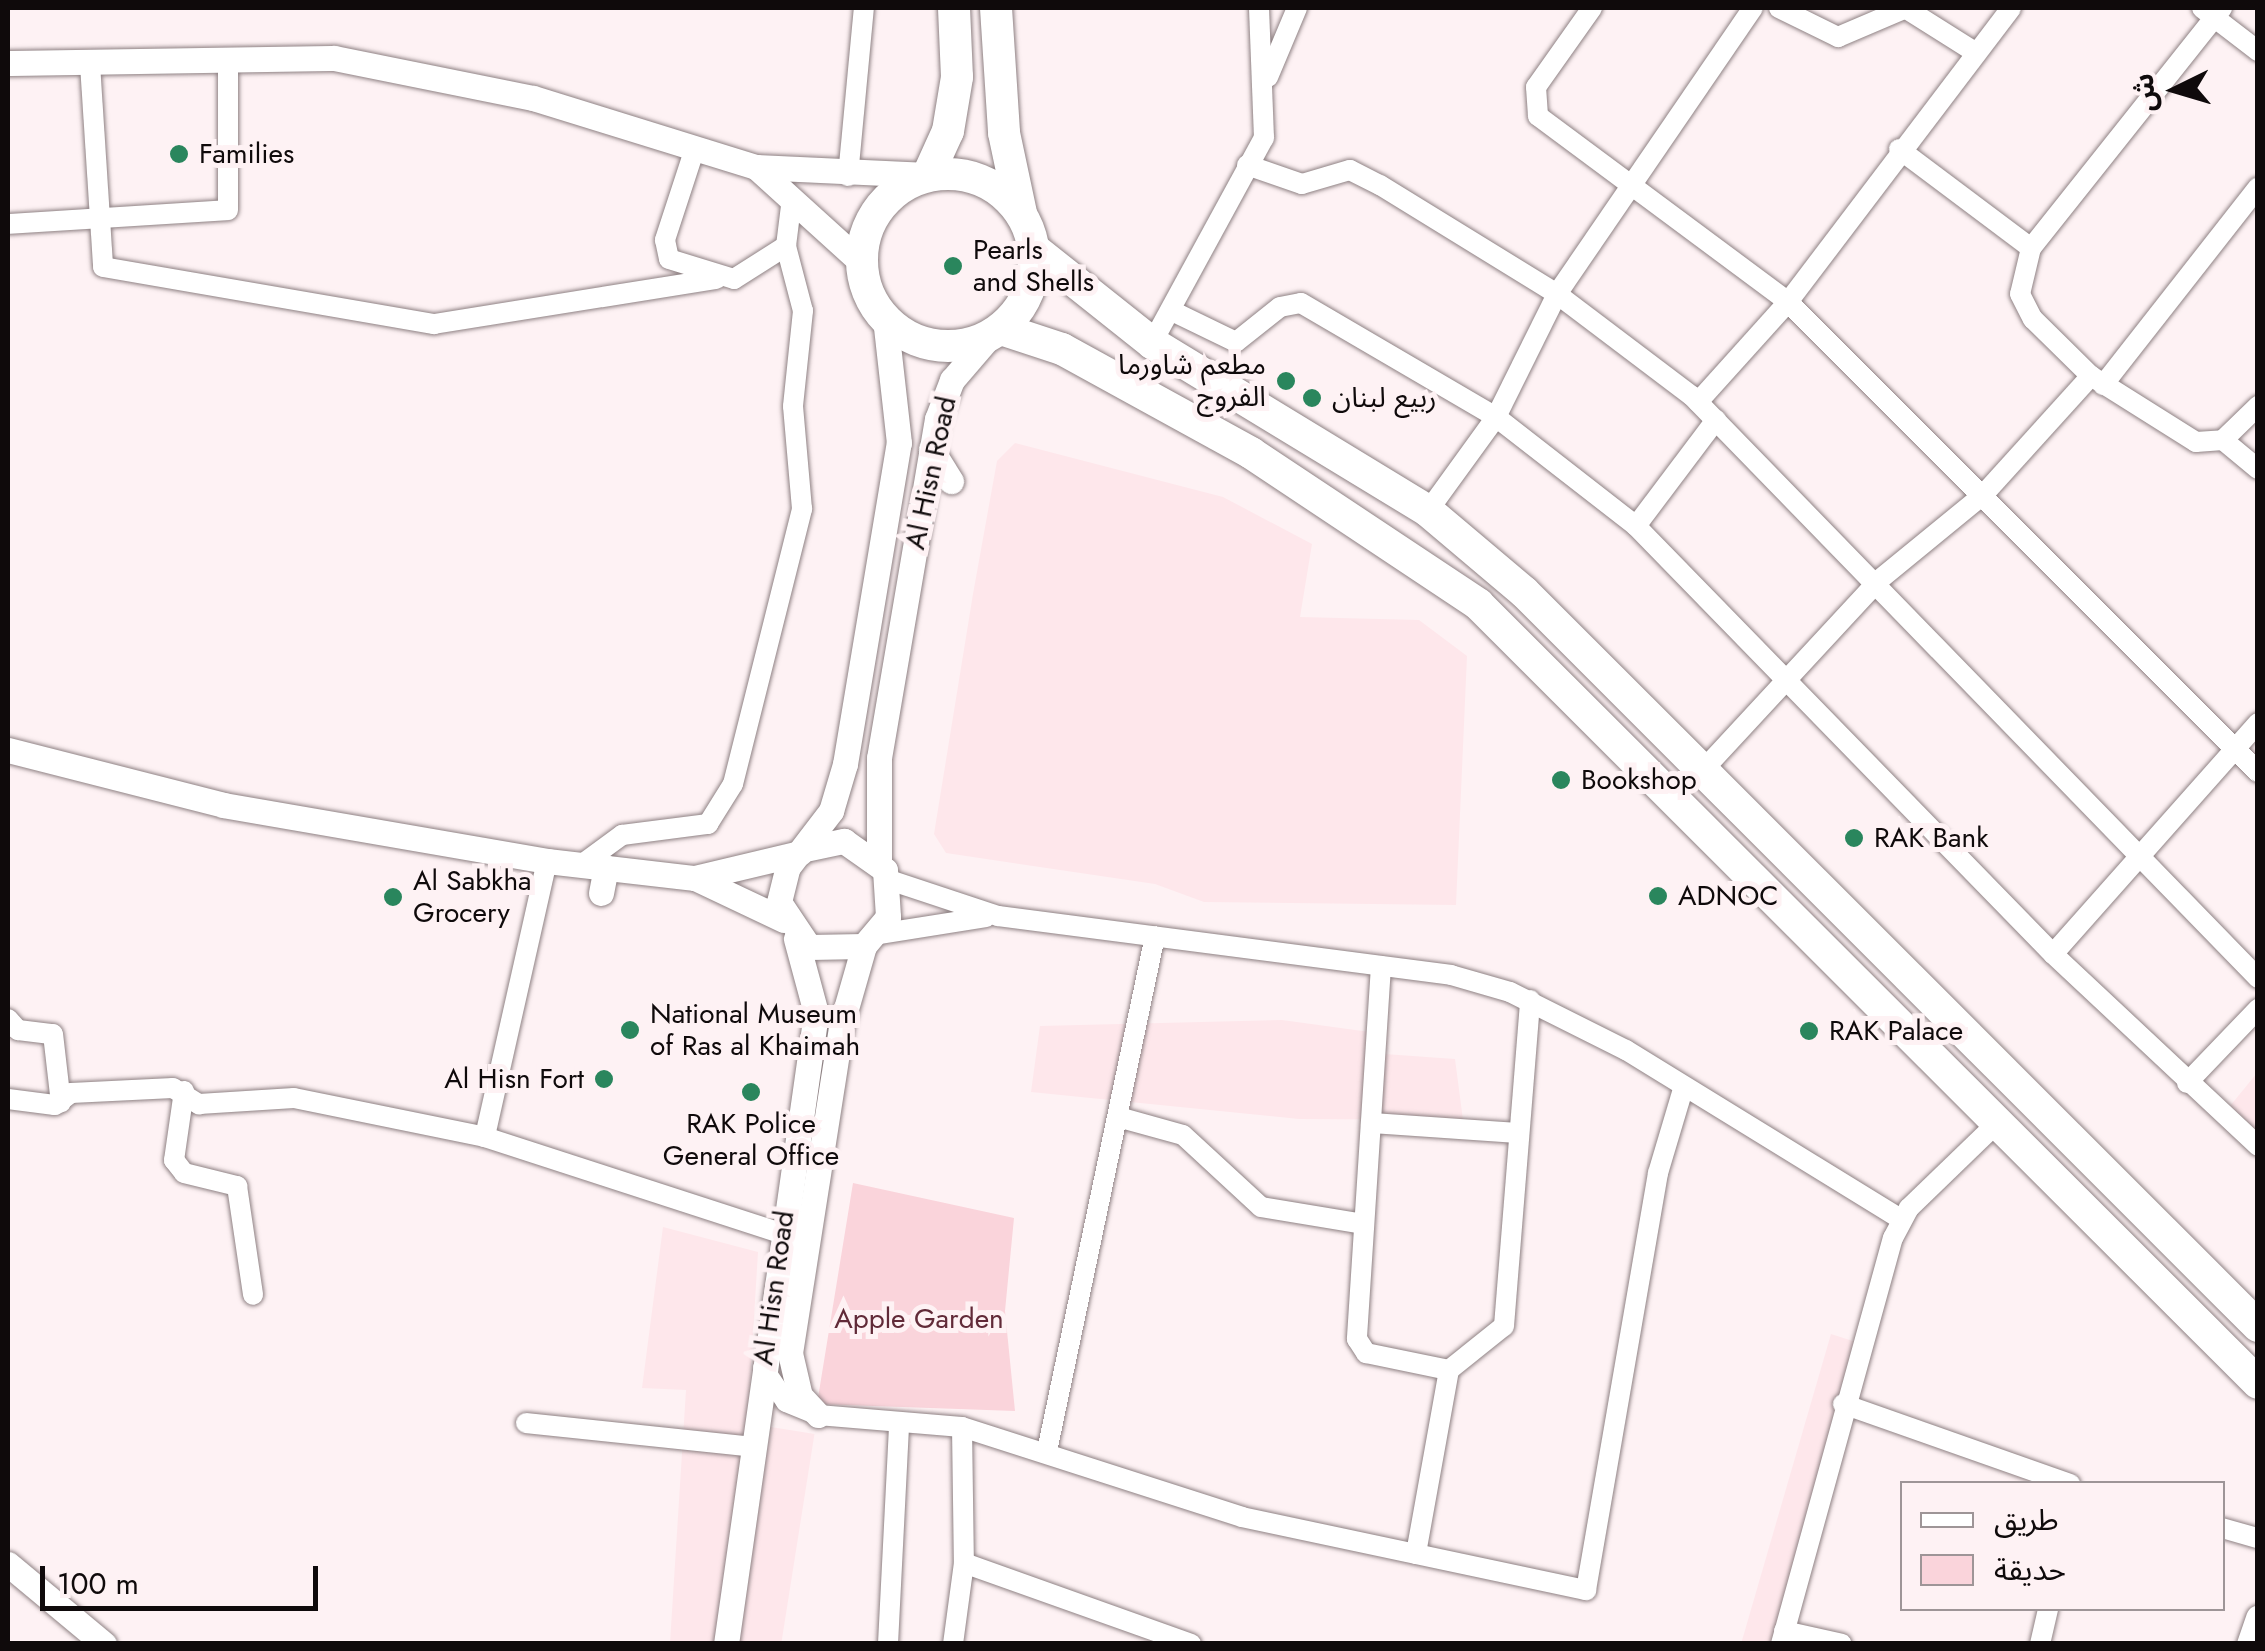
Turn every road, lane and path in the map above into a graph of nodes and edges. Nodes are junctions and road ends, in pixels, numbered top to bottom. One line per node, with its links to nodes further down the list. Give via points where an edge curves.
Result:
1 (864, 8): 23 (street)
2 (954, 8): 22 (main road, via 957,77)
3 (1259, 8): 17 (street)
4 (1297, 8): 17 (street)
5 (1592, 8): 24 (street, via 1536,87 1534,110)
6 (1753, 8): 24 (street)
7 (1780, 8): 8 (street, via 1838,37)
8 (1906, 8): 13 (street)
9 (2011, 8): 13 (street)
10 (2213, 11): 12 (street); 32 (street)
11 (998, 17): 27 (main road)
12 (2258, 51)
13 (1976, 52): 19 (street)
14 (228, 58): 16 (street); 18 (street, via 334,58 429,73); 28 (street, via 228,210)
15 (8, 63): 16 (street)
16 (90, 64): 28 (street)
17 (1265, 84): 20 (street, via 1264,138)
18 (695, 148): 21 (street); 34 (street, via 664,248 670,259)
19 (1899, 148): 32 (street); 36 (street)
20 (1247, 165): 35 (street, via 1310,185 1350,170); 37 (street)
21 (756, 167): 23 (street); 26 (street)
22 (928, 175): 23 (street); 27 (main road, via 980,179); 33 (main road, via 887,198)
23 (848, 176)
24 (1633, 179): 35 (street); 36 (street)
25 (2258, 187): 41 (street)
26 (792, 198): 30 (street); 33 (street)
27 (1021, 213): 31 (main road)
28 (94, 217): 29 (street); 34 (street, via 103,267 434,324)
29 (8, 224)
30 (786, 246): 34 (street, via 749,277); 64 (street, via 804,311 793,406 802,509 733,784 708,824 622,835)
31 (1034, 248): 39 (main road, via 1028,293); 40 (main road)
32 (2031, 248): 41 (street, via 2020,294 2032,320)
33 (862, 263): 38 (main road)
34 (716, 279)
35 (1558, 294): 42 (street); 44 (street)
36 (1788, 302): 42 (street); 50 (street)
37 (1172, 311): 40 (street); 44 (street, via 1236,342 1280,307 1301,304)
38 (885, 319): 39 (main road, via 934,346); 60 (street, Al Hisn Road, via 901,395 899,443 845,764)
39 (995, 333): 47 (street, Al Hisn Road, via 952,380); 83 (main road, via 1062,349 1252,453 1478,604)
40 (1152, 343): 51 (main road)
41 (2097, 381): 46 (street, via 2196,442); 50 (street)
42 (1698, 402): 45 (street)
43 (2258, 406): 46 (street)
44 (1496, 417): 51 (street); 52 (street)
45 (1716, 420): 52 (street); 53 (street)
46 (2223, 440): 48 (street)
47 (931, 449): 49 (street); 63 (street, Al Hisn Road, via 877,770)
48 (2258, 469)
49 (952, 481)
50 (1983, 495): 53 (street); 57 (street)
51 (1428, 511): 58 (main road)
52 (1636, 526): 54 (street)
53 (1879, 580): 54 (street); 61 (street)
54 (1785, 684): 58 (street); 70 (street)
55 (2258, 723): 57 (street)
56 (8, 750): 62 (street, via 224,806)
57 (2237, 751): 59 (street); 61 (street)
58 (1704, 769): 91 (main road)
59 (2258, 772)
60 (803, 851): 63 (street, via 844,841); 65 (street); 67 (street, via 780,884)
61 (2140, 854): 70 (street); 72 (street)
62 (547, 861): 64 (street); 85 (street)
63 (884, 871): 66 (street); 69 (street)
64 (596, 875): 65 (street)
65 (695, 878): 67 (street)
66 (998, 916): 68 (street); 69 (street)
67 (789, 928): 69 (street, via 827,954); 89 (street, Al Hisn Road, via 816,1013)
68 (1155, 936): 71 (street); 81 (street)
69 (871, 940): 96 (street, Al Hisn Road, via 841,1026 790,1354 800,1396)
70 (2053, 954): 76 (street)
71 (1381, 966): 73 (street); 82 (street)
72 (2258, 978)
73 (1530, 1000): 77 (street); 84 (street)
74 (2258, 1010): 76 (street)
75 (8, 1019): 80 (street, via 18,1030 54,1034)
76 (2188, 1083): 86 (street)
77 (1683, 1089): 87 (street); 105 (street, via 1658,1174 1586,1590)
78 (184, 1090): 80 (street, via 71,1093); 85 (street, via 198,1104 294,1098); 90 (street, via 174,1160 184,1173 237,1186)
79 (8, 1100): 80 (street)
80 (61, 1104)
81 (1118, 1117): 88 (street, via 1184,1135 1261,1206); 101 (street)
82 (1370, 1124): 84 (street); 88 (street)
83 (1994, 1126): 87 (street); 94 (main road)
84 (1519, 1132): 93 (street, via 1504,1326)
85 (485, 1137): 89 (street)
86 (2258, 1146)
87 (1901, 1219): 95 (street)
88 (1364, 1224): 93 (street, via 1360,1350)
89 (780, 1233): 92 (street, Al Hisn Road)
90 (253, 1295)
91 (2258, 1326)
92 (763, 1368): 96 (street, via 786,1402); 100 (street, Al Hisn Road)
93 (1449, 1370): 105 (street)
94 (2258, 1382)
95 (1843, 1404): 102 (street); 109 (street)
96 (818, 1415): 98 (street)
97 (526, 1423): 100 (street)
98 (899, 1424): 99 (street); 113 (street)
99 (962, 1427): 101 (street); 106 (street)
100 (753, 1447): 112 (street, Al Hisn Road)
101 (1048, 1451): 105 (street, via 1242,1517)
102 (2061, 1481)
103 (2225, 1529): 104 (street)
104 (2253, 1537)
105 (1416, 1554)
106 (964, 1563): 110 (street); 114 (street)
107 (8, 1564): 111 (street)
108 (2047, 1611): 116 (street)
109 (1782, 1637): 115 (street)
110 (1184, 1642)
111 (104, 1644)
112 (726, 1644)
113 (888, 1644)
114 (953, 1644)
115 (1842, 1644)
116 (2040, 1644)

